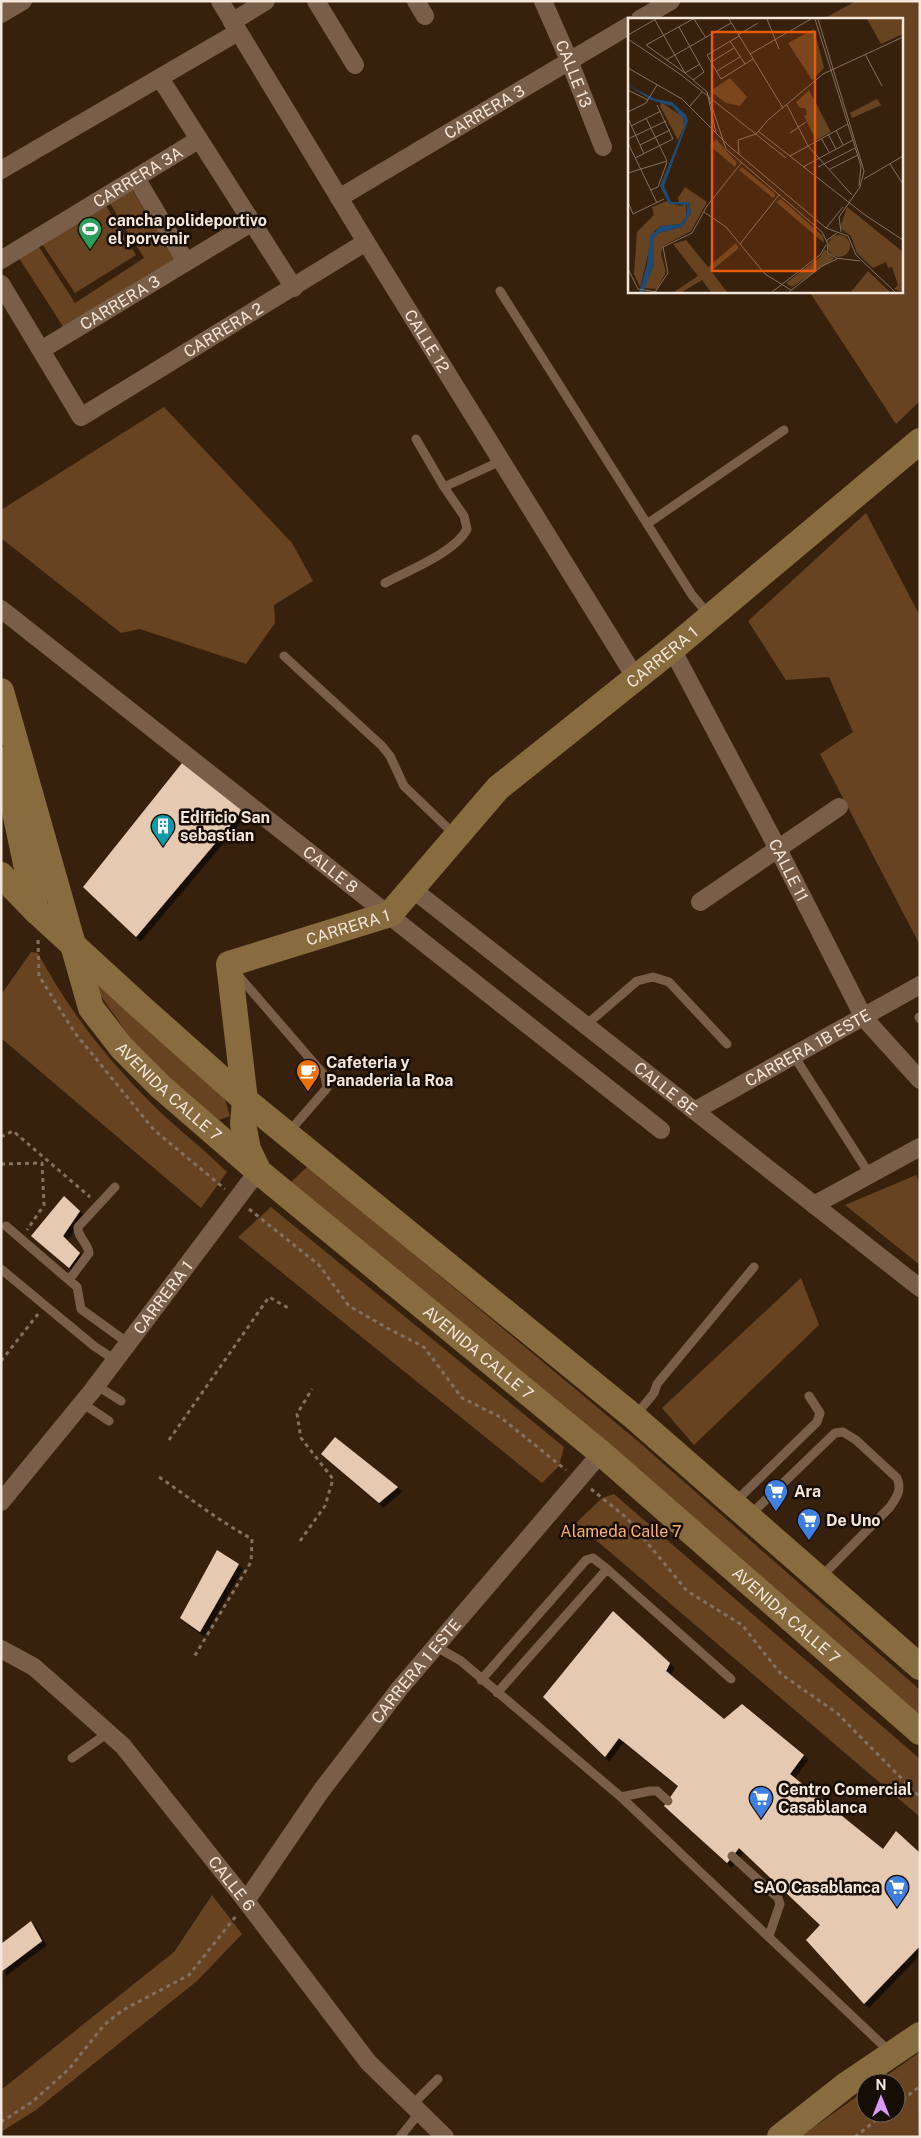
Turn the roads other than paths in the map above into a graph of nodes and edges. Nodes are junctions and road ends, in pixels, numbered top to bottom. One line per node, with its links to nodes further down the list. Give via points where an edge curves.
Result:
1 (220, 1): 10 (street, CALLE 12)
2 (266, 1): 10 (street)
3 (316, 1): 12 (street)
4 (416, 1): 7 (street)
5 (543, 1): 11 (street, CALLE 13)
6 (671, 1): 8 (street)
7 (425, 16)
8 (642, 18)
9 (628, 26): 11 (street, CARRERA 3)
10 (235, 27): 13 (street); 18 (street, CALLE 12)
11 (569, 60): 15 (street, CALLE 13); 18 (street, CARRERA 3)
12 (355, 65)
13 (160, 78): 14 (street); 16 (street)
14 (198, 140): 17 (street, CARRERA 3A); 19 (street)
15 (603, 147)
16 (1, 170)
17 (136, 178): 21 (street, CARRERA 3A); 22 (street)
18 (339, 198): 20 (street, CALLE 12)
19 (251, 223): 22 (street, CARRERA 3); 24 (street)
20 (366, 242): 24 (street, CARRERA 2); 30 (street, CALLE 12)
21 (1, 260)
22 (186, 262): 26 (street, CARRERA 3)
23 (1, 284): 26 (street)
24 (294, 288): 26 (street, CARRERA 2, via 81,417)
25 (500, 291): 32 (lane)
26 (41, 350)
27 (784, 430): 32 (lane)
28 (416, 439): 31 (lane)
29 (920, 440): 35 (main road, CARRERA 1)
30 (501, 461): 31 (lane); 38 (street, CALLE 12)
31 (444, 487): 33 (lane, via 464,516 464,534 442,553)
32 (647, 524): 35 (lane, via 692,595)
33 (385, 583)
34 (1, 609): 48 (street, CALLE 8)
35 (710, 616): 36 (main road, CARRERA 1)
36 (672, 648): 38 (main road, CARRERA 1); 43 (street, CALLE 11)
37 (284, 656): 42 (lane, via 382,746 404,786)
38 (635, 677): 42 (main road, CARRERA 1, via 498,788)
39 (1, 691): 61 (main road, AVENIDA CALLE 7, via 91,1008 122,1048 161,1087)
40 (1, 746): 47 (main road)
41 (838, 807): 43 (street)
42 (456, 836): 45 (main road, CARRERA 1)
43 (778, 849): 46 (street); 51 (street, CALLE 11)
44 (1, 875): 47 (main road)
45 (411, 888): 48 (main road, CARRERA 1); 52 (street, CALLE 8E)
46 (700, 902)
47 (36, 911): 56 (main road)
48 (390, 914): 49 (main road, CARRERA 1); 58 (street, CALLE 8)
49 (228, 964): 56 (main road); 59 (lane, via 325,1076 327,1088)
50 (920, 985): 51 (street, CARRERA 1B ESTE)
51 (864, 1018): 54 (street, CARRERA 1B ESTE); 55 (street, CALLE 11)
52 (586, 1025): 53 (lane, via 637,981 653,977 669,982); 57 (street, CALLE 8E)
53 (727, 1044)
54 (794, 1056): 57 (street, CARRERA 1B ESTE); 62 (lane)
55 (918, 1076)
56 (245, 1100): 59 (main road); 61 (main road, via 243,1124 248,1149)
57 (696, 1110): 64 (street, CALLE 8E)
58 (661, 1130)
59 (287, 1135): 61 (main road); 76 (main road)
60 (920, 1147): 62 (street)
61 (258, 1170): 70 (street, CARRERA 1); 78 (main road, AVENIDA CALLE 7)
62 (870, 1175): 64 (street)
63 (115, 1187): 68 (lane, via 78,1227 89,1253)
64 (814, 1206): 69 (street, CALLE 8E)
65 (6, 1226): 68 (lane)
66 (754, 1267): 76 (lane)
67 (1, 1269): 71 (lane)
68 (69, 1280): 70 (lane, via 79,1292 81,1309)
69 (920, 1288)
70 (128, 1343): 71 (street, CARRERA 1)
71 (115, 1360): 72 (street, CARRERA 1)
72 (96, 1385): 74 (lane); 75 (street, CARRERA 1)
73 (809, 1396): 80 (lane, via 820,1413 817,1422)
74 (121, 1401)
75 (82, 1403): 77 (lane); 79 (street, CARRERA 1)
76 (634, 1417): 80 (main road)
77 (108, 1421)
78 (601, 1453): 83 (street, CARRERA 1 ESTE); 89 (main road, AVENIDA CALLE 7)
79 (1, 1502)
80 (740, 1510): 82 (main road); 82 (lane, via 835,1433 843,1432 856,1440 897,1478 900,1486 898,1495)
81 (606, 1569): 86 (lane); 87 (lane, via 593,1558 586,1560); 88 (lane)
82 (819, 1578): 85 (main road)
83 (435, 1646): 87 (lane, via 460,1661); 95 (street, CARRERA 1 ESTE, via 321,1790)
84 (1, 1649): 90 (street, CALLE 6, via 34,1667)
85 (916, 1659)
86 (731, 1679)
87 (481, 1680): 88 (lane)
88 (498, 1692): 92 (lane)
89 (920, 1732)
90 (108, 1733): 91 (lane); 95 (street, CALLE 6, via 123,1746)
91 (72, 1758)
92 (621, 1797): 93 (lane, via 657,1791); 96 (lane)
93 (668, 1801)
94 (732, 1856): 96 (lane, via 778,1898 780,1904)
95 (246, 1901): 100 (street, CALLE 6, via 368,2062)
96 (769, 1936): 98 (lane)
97 (920, 2035): 98 (main road)
98 (892, 2054): 103 (main road)
99 (438, 2079): 100 (lane)
100 (416, 2109): 101 (lane); 102 (street, CALLE 6)
101 (400, 2137)
102 (445, 2137)
103 (780, 2137)

